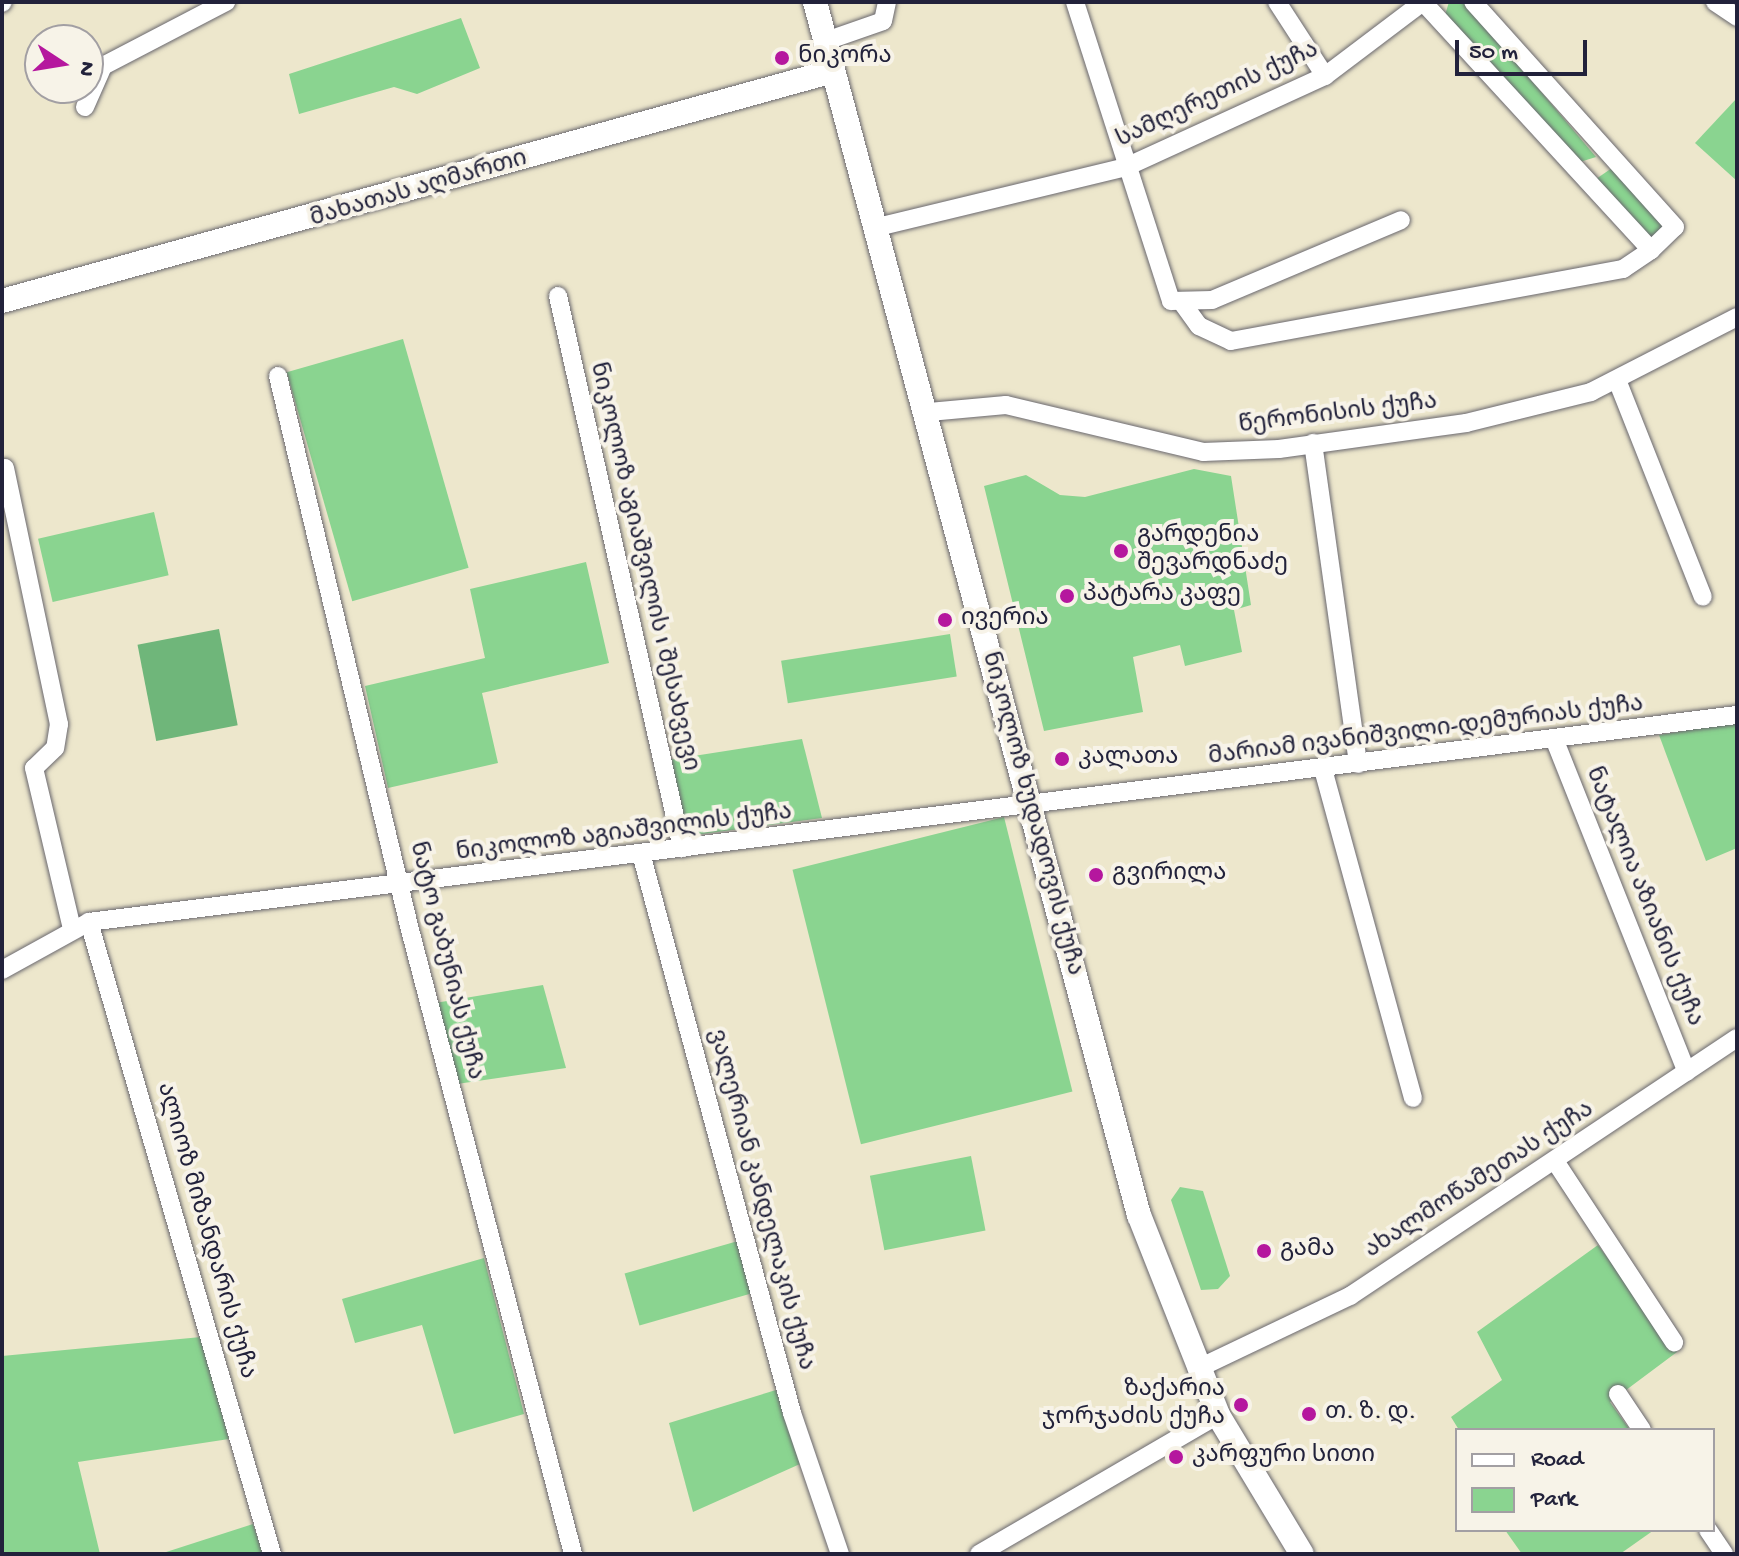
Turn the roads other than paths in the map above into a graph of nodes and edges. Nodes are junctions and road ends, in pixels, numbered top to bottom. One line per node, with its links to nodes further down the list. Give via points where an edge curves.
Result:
1 (226, 2): 13 (street, via 103,66)
2 (815, 2): 10 (main road, ნიკოლოზ ხუდადოვის ქუჩა)
3 (887, 2): 10 (street, via 883,21)
4 (1075, 2): 14 (street)
5 (1277, 2): 12 (street)
6 (1423, 2): 12 (street, სამღერეთის ქუჩა); 17 (street)
7 (1473, 2): 17 (street, via 1675,227)
8 (1715, 2): 9 (street)
9 (1737, 17)
10 (826, 41): 11 (main road, ნიკოლოზ ხუდადოვის ქუჩა)
11 (833, 71): 16 (main road, ნიკოლოზ ხუდადოვის ქუჩა); 19 (main road, მახათას აღმართი)
12 (1325, 76): 14 (street, სამღერეთის ქუჩა)
13 (85, 107)
14 (1126, 167): 16 (street, სამღერეთის ქუჩა); 20 (street, via 1162,285)
15 (1401, 220): 20 (street, via 1292,271)
16 (874, 228): 24 (main road, ნიკოლოზ ხუდადოვის ქუჩა)
17 (1651, 250): 20 (street, via 1623,269 1231,341 1199,326)
18 (558, 296): 33 (street, ნიკოლოზ აგიაშვილის I შესახვევი)
19 (2, 301)
20 (1183, 304)
21 (1737, 317): 23 (street, წერონისის ქუჩა)
22 (278, 376): 35 (street, ნატო გაბუნიას ქუჩა)
23 (1617, 380): 25 (street, წერონისის ქუჩა, via 1466,423); 27 (street)
24 (929, 412): 25 (street, წერონისის ქუჩა, via 1006,405 1203,452); 32 (main road, ნიკოლოზ ხუდადოვის ქუჩა)
25 (1313, 443): 30 (street)
26 (5, 468): 36 (street, ალიოზ მიზანდარის ქუჩა, via 59,724 55,748 34,768)
27 (1703, 597)
28 (1737, 715): 29 (street, მარიამ ივანიშვილი-დემურიას ქუჩა)
29 (1555, 741): 30 (street, მარიამ ივანიშვილი-დემურიას ქუჩა); 39 (street, ნატალია აზიანის ქუჩა)
30 (1358, 764): 31 (street, მარიამ ივანიშვილი-დემურიას ქუჩა)
31 (1323, 769): 32 (street, მარიამ ივანიშვილი-დემურიას ქუჩა); 40 (street)
32 (1026, 806): 33 (street, ნიკოლოზ აგიაშვილის ქუჩა); 43 (main road, ნიკოლოზ ხუდადოვის ქუჩა, via 1139,1215)
33 (682, 848): 34 (street, ნიკოლოზ აგიაშვილის ქუჩა)
34 (642, 857): 35 (street, ნიკოლოზ აგიაშვილის ქუჩა); 51 (street, ვალერიან კანდელაკის ქუჩა, via 792,1413)
35 (403, 887): 36 (street, ნიკოლოზ აგიაშვილის ქუჩა); 50 (street, ნატო გაბუნიას ქუჩა)
36 (81, 925): 37 (street, ნიკოლოზ აგიაშვილის ქუჩა); 49 (street, ალიოზ მიზანდარის ქუჩა)
37 (2, 971)
38 (1737, 1038): 39 (street, ახალმოწამეთას ქუჩა)
39 (1687, 1072): 41 (street, ახალმოწამეთას ქუჩა)
40 (1413, 1098)
41 (1555, 1161): 42 (street); 43 (street, ახალმოწამეთას ქუჩა, via 1350,1296)
42 (1674, 1342)
43 (1197, 1369): 45 (main road, ნიკოლოზ ხუდადოვის ქუჩა)
44 (1618, 1394): 46 (street)
45 (1218, 1415): 48 (street); 52 (main road, ნიკოლოზ ხუდადოვის ქუჩა)
46 (1641, 1428)
47 (1709, 1532): 53 (street)
48 (987, 1552)
49 (272, 1554)
50 (573, 1554)
51 (840, 1554)
52 (1302, 1554)
53 (1724, 1554)

